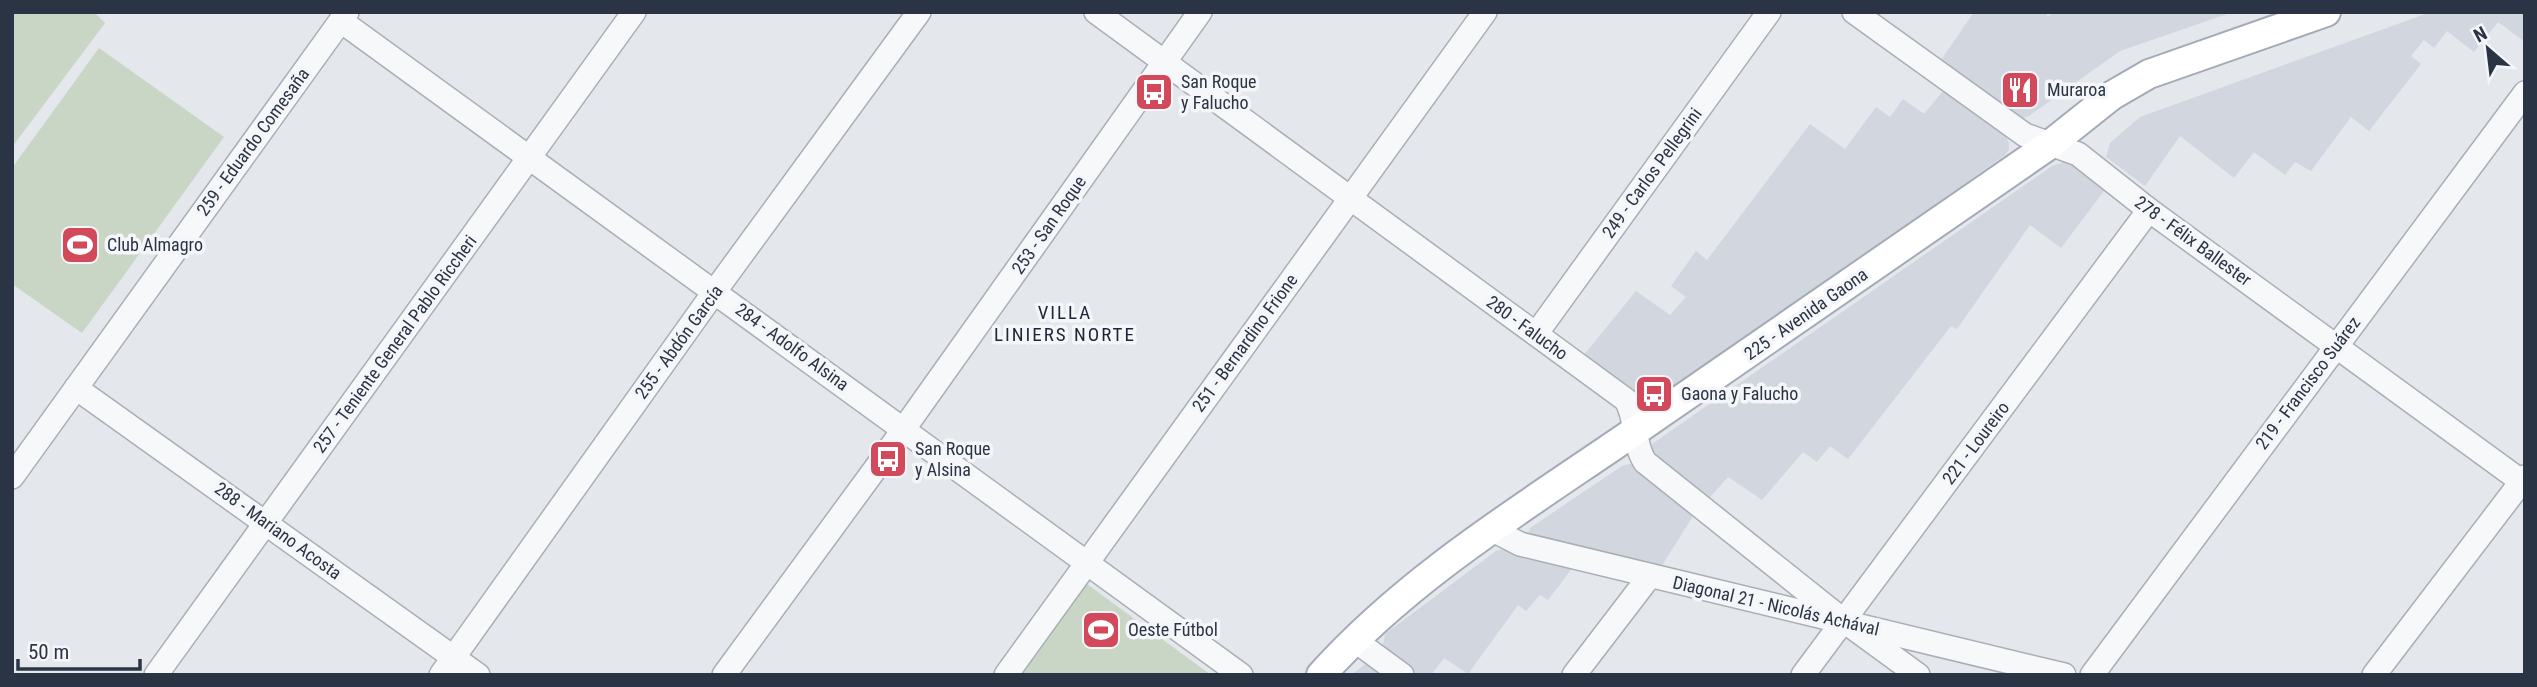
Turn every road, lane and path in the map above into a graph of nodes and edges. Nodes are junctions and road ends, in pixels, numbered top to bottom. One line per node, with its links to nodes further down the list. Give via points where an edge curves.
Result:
1 (634, 12): 13 (street, 257 - Teniente General Pablo Riccheri)
2 (919, 12): 16 (street, 255 - Abdón García)
3 (1096, 12): 10 (street, 280 - Falucho)
4 (1200, 12): 10 (street, 253 - San Roque)
5 (1485, 12): 14 (street, 251 - Bernardino Frione)
6 (1769, 12): 17 (street, 249 - Carlos Pellegrini)
7 (1854, 12): 12 (street, 278 - Félix Ballester, via 2025,135)
8 (2326, 12): 12 (main road, 225 - Avenida Gaona, via 2149,74 2111,96)
9 (344, 17): 13 (street, 284 - Adolfo Alsina); 19 (street, 259 - Eduardo Comesaña)
10 (1165, 61): 14 (street, 280 - Falucho); 20 (street, 253 - San Roque)
11 (2525, 93): 18 (street, 219 - Francisco Suárez)
12 (2052, 143): 15 (street, 278 - Félix Ballester, via 2078,153); 21 (main road, 225 - Avenida Gaona)
13 (530, 158): 16 (street, 284 - Adolfo Alsina); 24 (street, 257 - Teniente General Pablo Riccheri)
14 (1350, 198): 17 (street, 280 - Falucho); 26 (street, 251 - Bernardino Frione)
15 (2149, 210): 18 (street, 278 - Félix Ballester); 28 (street, 221 - Loureiro)
16 (715, 291): 20 (street, 284 - Adolfo Alsina); 30 (street, 255 - Abdón García)
17 (1536, 334): 21 (street, 280 - Falucho, via 1626,400)
18 (2336, 346): 23 (street, 278 - Félix Ballester); 42 (street, 219 - Francisco Suárez)
19 (76, 388): 22 (street, 259 - Eduardo Comesaña); 24 (street, 288 - Mariano Acosta)
20 (904, 429): 26 (street, 284 - Adolfo Alsina); 33 (street, 253 - San Roque)
21 (1635, 431): 25 (main road, 225 - Avenida Gaona); 28 (street, 280 - Falucho, via 1645,462)
22 (12, 477)
23 (2524, 481): 43 (street)
24 (266, 522): 30 (street, 288 - Mariano Acosta); 31 (street, 257 - Teniente General Pablo Riccheri)
25 (1490, 529): 27 (street, Diagonal 21 - Nicolás Achával, via 1520,544); 29 (main road, 225 - Avenida Gaona)
26 (1086, 561): 34 (street, 251 - Bernardino Frione); 35 (street, 284 - Adolfo Alsina)
27 (1649, 577): 28 (street, Diagonal 21 - Nicolás Achával); 38 (street)
28 (1844, 621): 39 (street, 221 - Loureiro); 40 (street, 280 - Falucho); 41 (street, Diagonal 21 - Nicolás Achával)
29 (1353, 639): 36 (main road, 225 - Avenida Gaona); 37 (street)
30 (448, 666): 32 (street, 288 - Mariano Acosta)
31 (156, 675)
32 (478, 675)
33 (724, 675)
34 (1006, 675)
35 (1241, 675)
36 (1321, 675)
37 (1402, 675)
38 (1574, 675)
39 (1803, 675)
40 (1918, 675)
41 (2064, 675)
42 (2092, 675)
43 (2374, 675)

